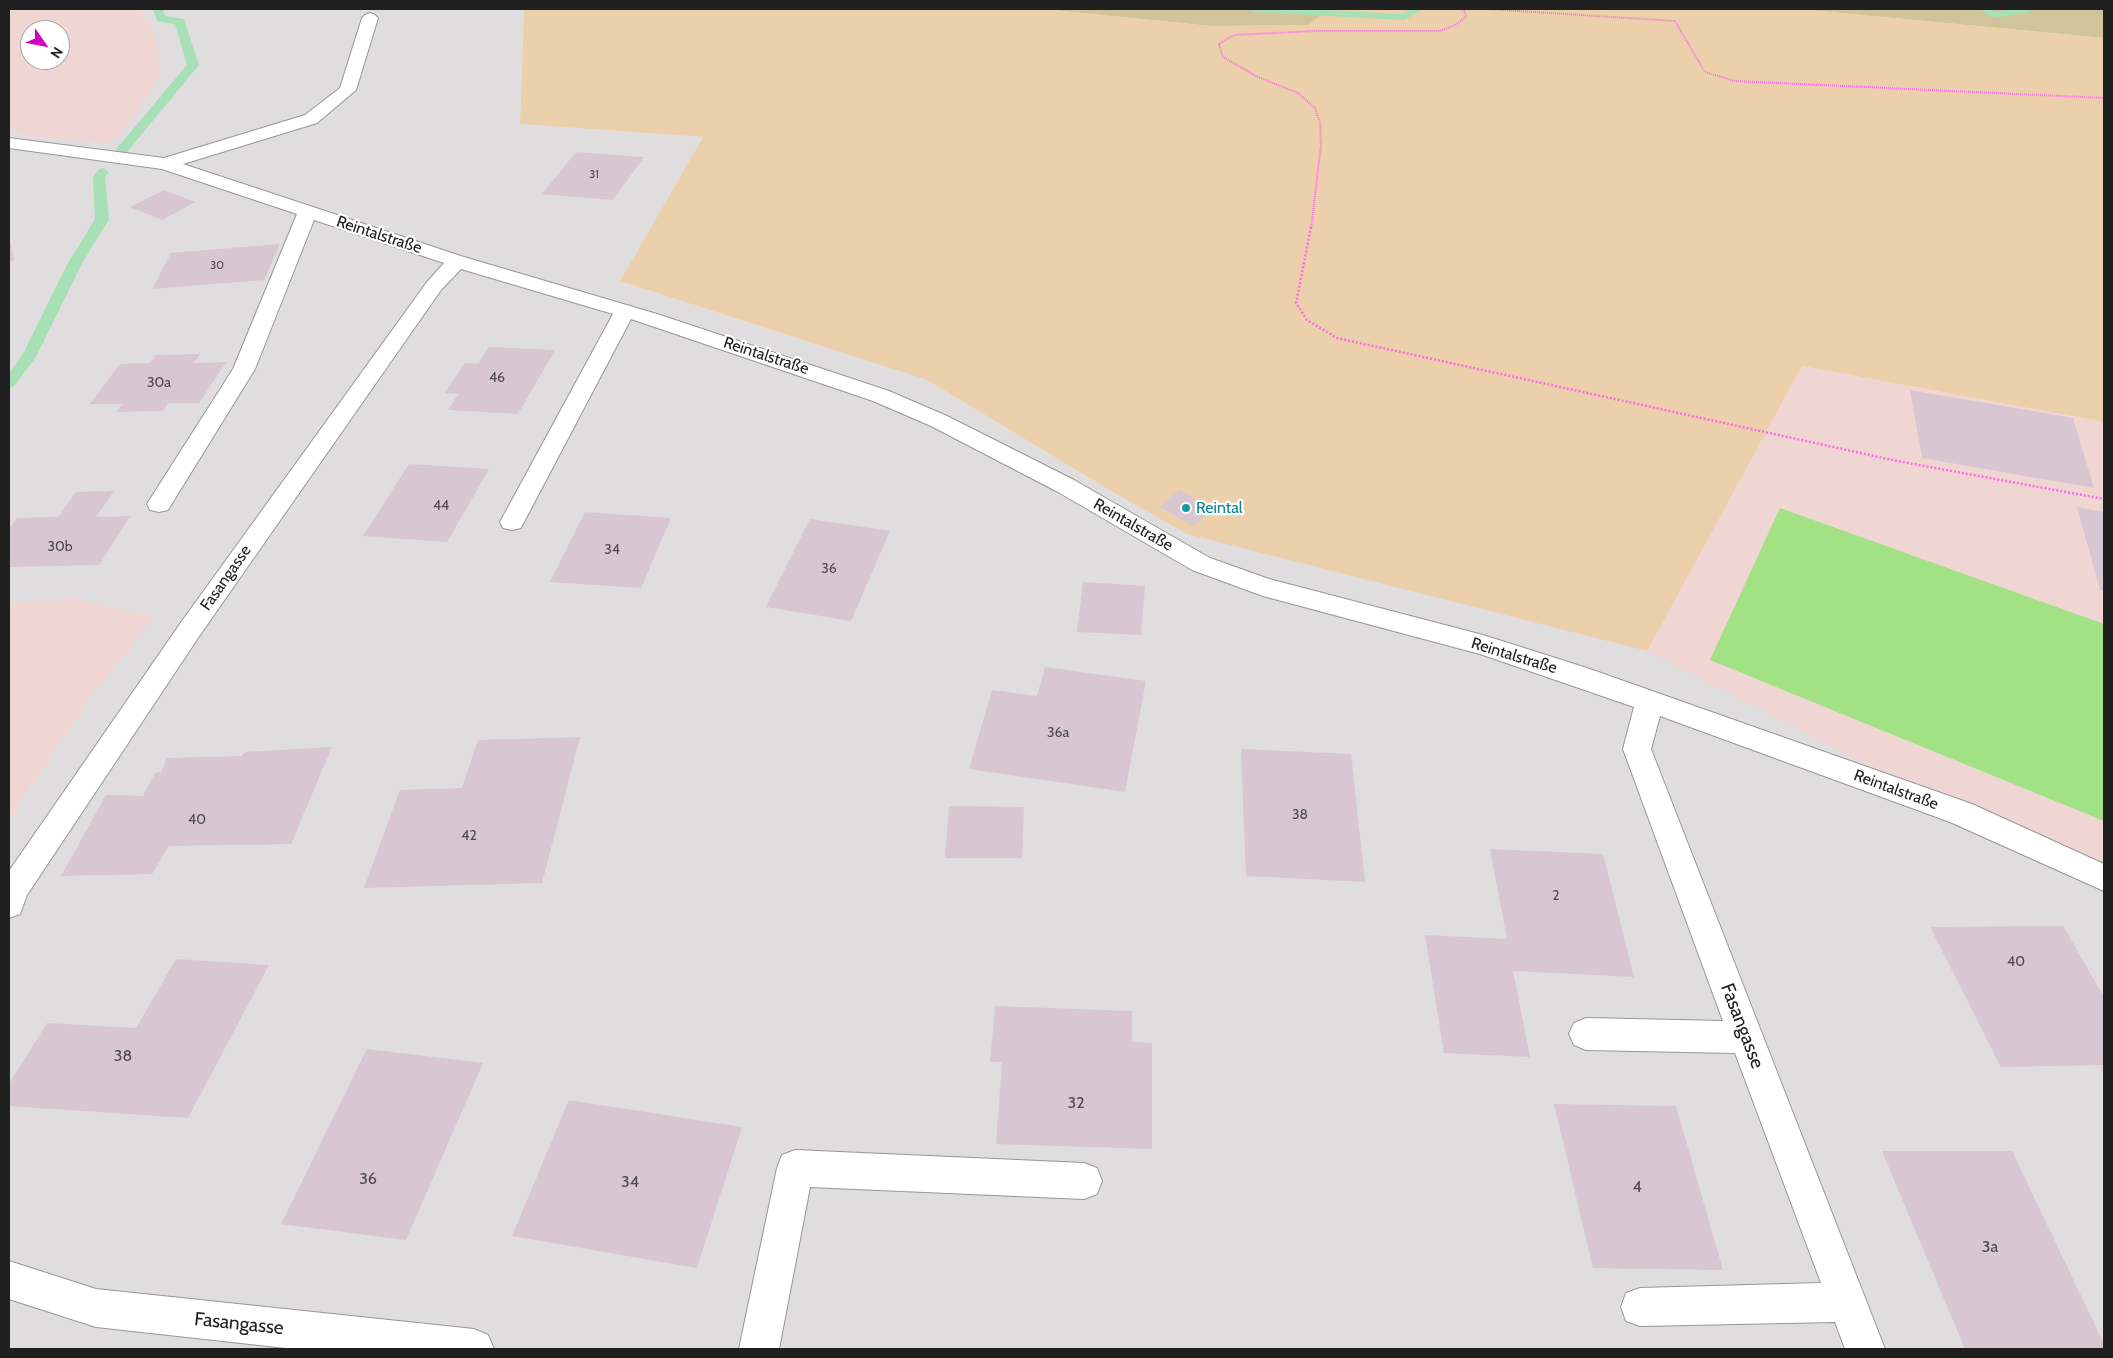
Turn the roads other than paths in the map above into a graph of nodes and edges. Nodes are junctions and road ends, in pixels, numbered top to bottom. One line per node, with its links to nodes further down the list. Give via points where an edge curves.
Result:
1 (370, 18): 3 (street, Reintalstraße, via 348,90 312,119)
2 (9, 143): 3 (street, Reintalstraße)
3 (165, 164): 4 (street, Reintalstraße)
4 (308, 211): 5 (street, Reintalstraße); 7 (street, via 244,369)
5 (457, 261): 6 (street, Reintalstraße); 11 (street, Fasangasse, via 434,286 191,628 13,890)
6 (625, 311): 8 (street); 9 (street, Reintalstraße, via 790,364 881,396 939,421 1066,486 1201,564 1263,587 1483,645)
7 (159, 504)
8 (512, 522)
9 (1650, 701): 10 (street, Reintalstraße, via 1961,813); 13 (street, Fasangasse, via 1637,749)
10 (2104, 878)
11 (9, 904)
12 (1586, 1034): 13 (street)
13 (1746, 1037): 16 (street, Fasangasse)
14 (1084, 1181): 20 (street, via 795,1168)
15 (9, 1280): 18 (street, Fasangasse, via 96,1308)
16 (1847, 1302): 17 (street); 21 (street, Fasangasse)
17 (1640, 1307)
18 (386, 1345): 19 (street, Fasangasse)
19 (474, 1349)
20 (759, 1349)
21 (1864, 1349)

